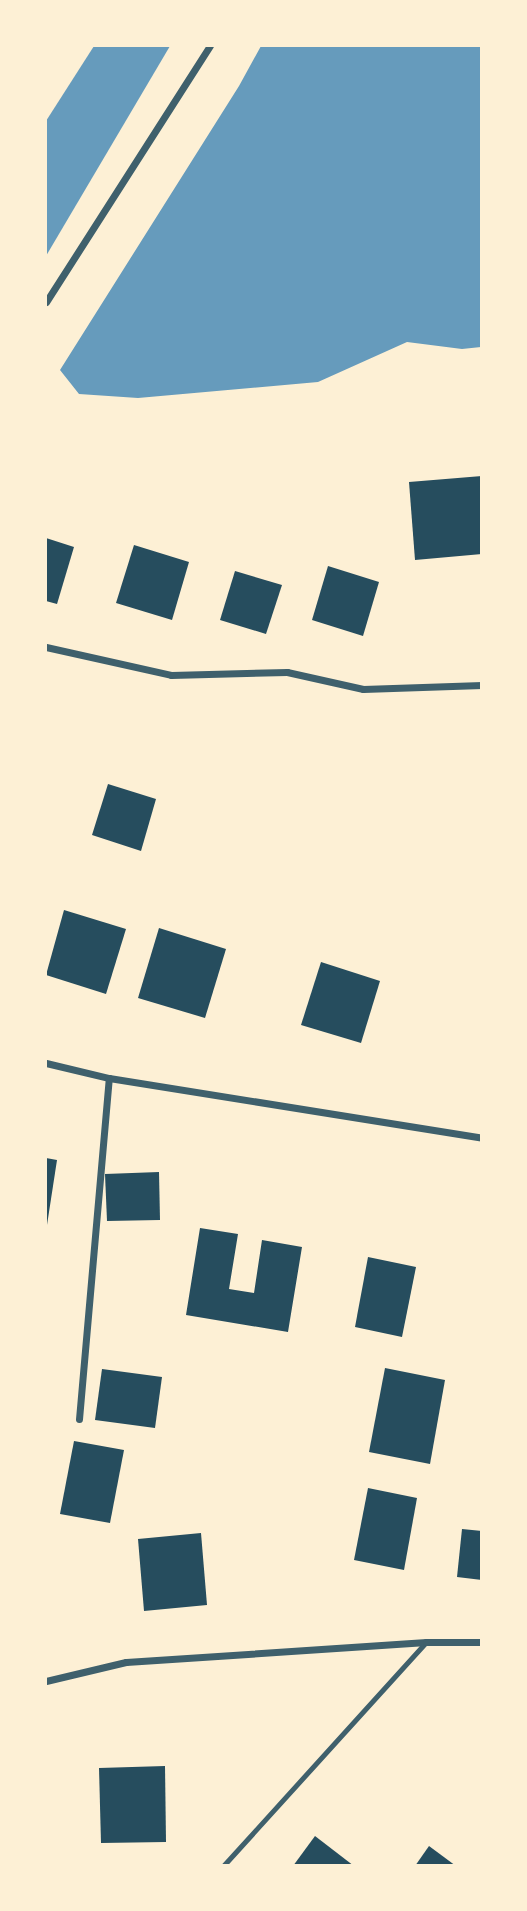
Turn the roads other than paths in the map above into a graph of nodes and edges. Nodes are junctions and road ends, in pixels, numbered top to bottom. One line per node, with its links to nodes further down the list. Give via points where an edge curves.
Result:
1 (210, 46): 2 (street)
2 (46, 302)
3 (46, 648): 4 (street, via 171,675 288,672 363,689)
4 (481, 685)
5 (46, 1063): 6 (street)
6 (109, 1078): 7 (street); 8 (street)
7 (481, 1138)
8 (79, 1419)
9 (426, 1642): 10 (street); 11 (street, via 126,1662); 12 (lane)
10 (481, 1642)
11 (46, 1681)
12 (223, 1866)

